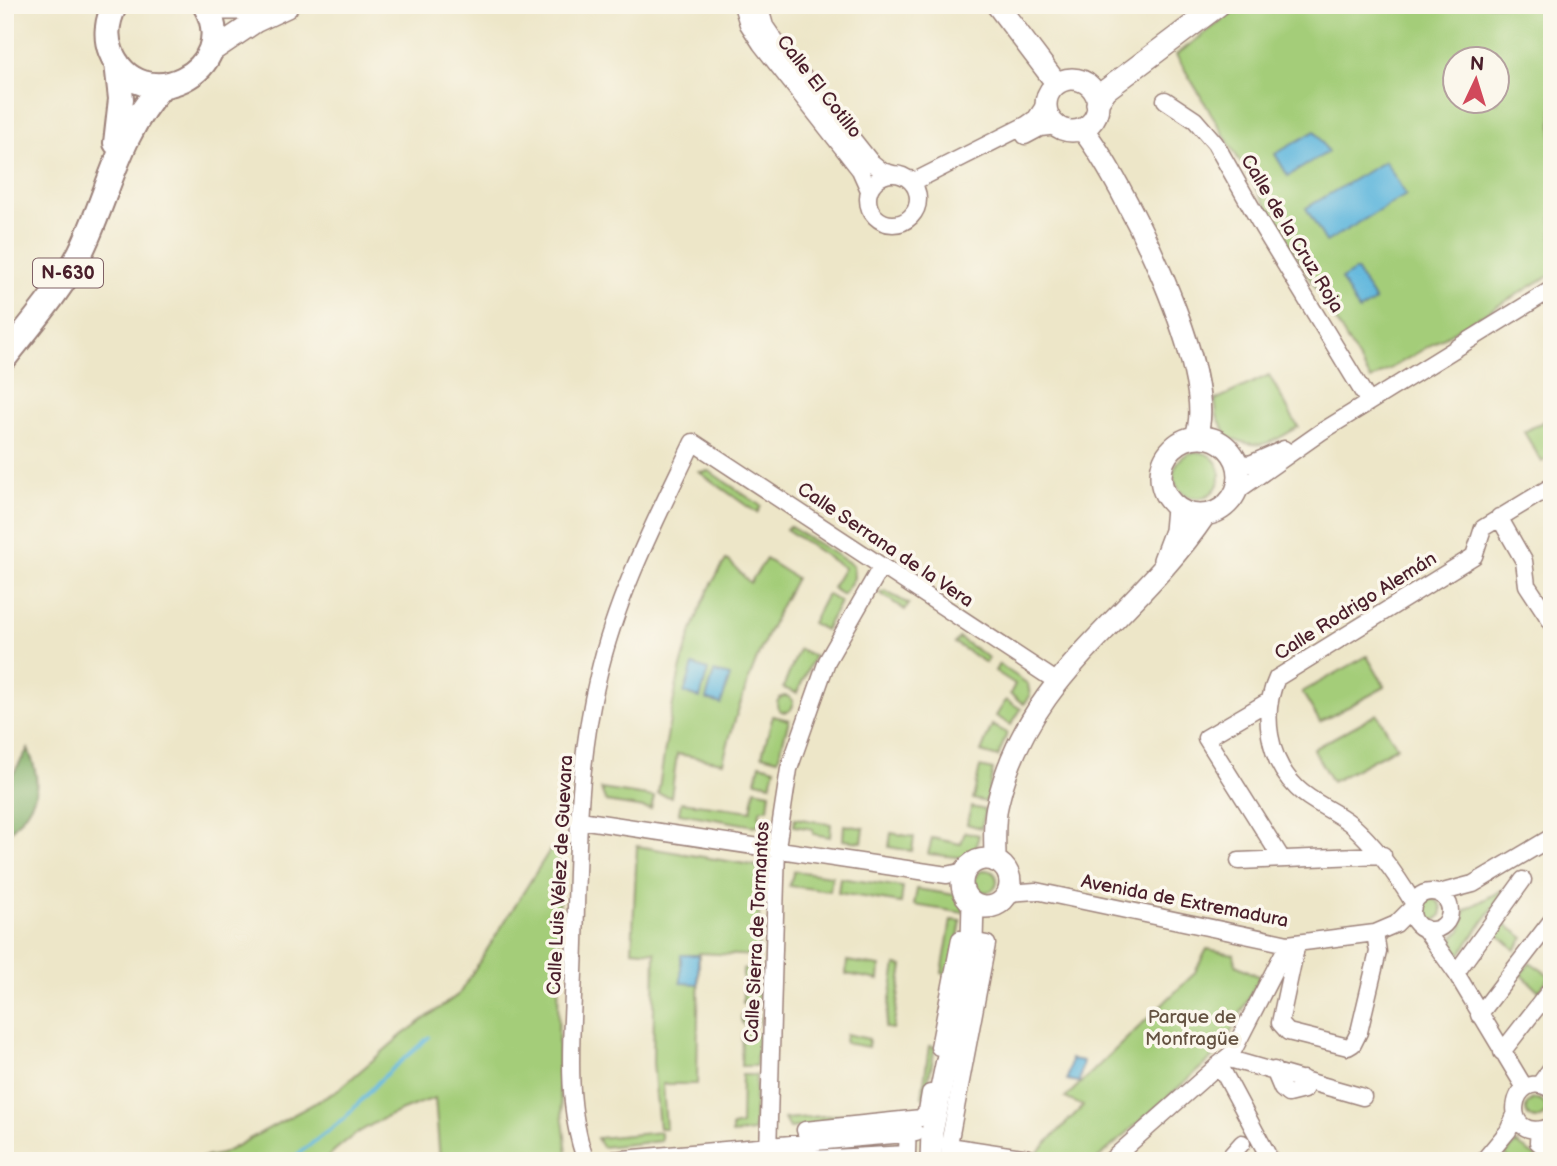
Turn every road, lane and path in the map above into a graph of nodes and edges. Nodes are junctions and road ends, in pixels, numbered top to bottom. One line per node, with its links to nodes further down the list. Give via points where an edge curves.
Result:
1 (103, 5): 10 (highway)
2 (116, 5): 10 (highway)
3 (742, 5): 23 (street, Calle El Cotillo, via 761,44 860,170)
4 (759, 5): 20 (street, Calle El Cotillo, via 765,26 778,45 853,140 876,168)
5 (997, 5): 14 (main road)
6 (1198, 5): 13 (main road, via 1118,66)
7 (1219, 5): 18 (main road, via 1106,90)
8 (290, 6): 9 (main road, via 239,11); 11 (main road, via 243,29)
9 (206, 7): 11 (highway, via 213,27)
10 (107, 31): 12 (highway)
11 (209, 53): 15 (highway, via 194,74)
12 (117, 64): 15 (highway, via 141,82); 21 (highway, N-630, via 120,121)
13 (1081, 81): 14 (main road); 18 (main road, via 1093,91)
14 (1057, 84): 17 (main road)
15 (162, 86): 21 (highway, N-630, via 128,131)
16 (1165, 100): 27 (street, Calle de la Cruz Roja, via 1195,120 1215,143)
17 (1046, 103): 19 (main road, via 1049,118); 22 (street, via 1026,125 917,180)
18 (1090, 119): 19 (main road, via 1067,131); 29 (main road, via 1099,149 1139,222 1181,325)
19 (1057, 126): 24 (street, via 1040,128 922,190)
20 (893, 174): 22 (street); 23 (street, via 877,179)
21 (111, 178): 26 (highway, N-630, via 66,276)
22 (909, 179): 24 (street)
23 (869, 190): 24 (street, via 870,210 889,224 910,217)
24 (918, 197)
25 (1552, 289): 27 (street)
26 (5, 357)
27 (1369, 402): 28 (street)
28 (1321, 432): 31 (street, via 1250,464); 33 (street)
29 (1205, 438): 31 (main road, via 1233,453); 34 (main road, via 1173,448 1161,468 1163,490)
30 (693, 442): 37 (street, Calle Serrana de la Vera); 42 (street, Calle Luis Vélez de Guevara, via 632,570 597,677)
31 (1238, 463): 33 (main road)
32 (1552, 486): 36 (street, Calle Rodrigo Alemán)
33 (1237, 491): 35 (main road, via 1224,508)
34 (1177, 508): 35 (main road); 38 (main road, via 1175,531)
35 (1205, 516): 38 (main road)
36 (1499, 517): 39 (street, via 1524,561 1527,584); 41 (street, Calle Rodrigo Alemán, via 1483,527 1474,556 1277,678)
37 (881, 567): 40 (street, Calle Serrana de la Vera); 44 (street, Calle Sierra de Tormantos, via 839,637 812,697 789,769)
38 (1158, 576): 40 (main road)
39 (1552, 623)
40 (1056, 681): 48 (main road, via 1020,737)
41 (1269, 701): 45 (street, via 1274,754 1296,788 1349,823); 46 (street, via 1206,738)
42 (580, 820): 44 (street); 78 (street, Calle Luis Vélez de Guevara, via 571,1062 577,1136)
43 (1552, 837): 50 (street)
44 (777, 848): 48 (street); 75 (street, Calle Sierra de Tormantos)
45 (1382, 855): 46 (street); 53 (street)
46 (1282, 859): 47 (street)
47 (1239, 860)
48 (973, 880): 51 (main road, via 999,902); 51 (main road, via 1005,869); 60 (main road)
49 (1523, 880): 63 (street)
50 (1473, 884): 52 (street); 54 (street)
51 (1008, 887): 61 (street, Avenida de Extremadura)
52 (1439, 893): 53 (street); 54 (street)
53 (1416, 902): 56 (street, Avenida de Extremadura); 58 (street, via 1415,919)
54 (1450, 909): 57 (street)
55 (1552, 920): 65 (street)
56 (1396, 924): 58 (street, Avenida de Extremadura); 59 (street, Avenida de Extremadura)
57 (1442, 926): 58 (street); 62 (street)
58 (1422, 927): 62 (street)
59 (1375, 933): 61 (street, Avenida de Extremadura); 61 (street, via 1378,952 1359,1032 1348,1047 1288,1032 1280,1023)
60 (972, 941): 72 (street, via 960,939 927,1111); 76 (main road)
61 (1292, 943): 67 (street, via 1232,1053)
62 (1440, 949): 63 (street)
63 (1456, 974): 65 (street)
64 (1552, 988): 66 (street)
65 (1479, 1015): 66 (street)
66 (1502, 1052): 69 (street)
67 (1222, 1061): 70 (street, via 1274,1070); 82 (street); 84 (street)
68 (1552, 1067): 69 (street)
69 (1539, 1088): 71 (street, via 1515,1099)
70 (1363, 1097)
71 (1527, 1126): 77 (street); 85 (street)
72 (908, 1132): 74 (street, via 805,1130); 74 (street, via 907,1154 814,1159); 76 (street)
73 (1242, 1143): 83 (street)
74 (810, 1146): 75 (street)
75 (768, 1148): 80 (street); 81 (street)
76 (939, 1148): 79 (street)
77 (1552, 1154)
78 (584, 1155): 80 (street)
79 (1029, 1158)
80 (602, 1160)
81 (686, 1161)
82 (1110, 1161)
83 (1226, 1161)
84 (1271, 1161)
85 (1483, 1161)

